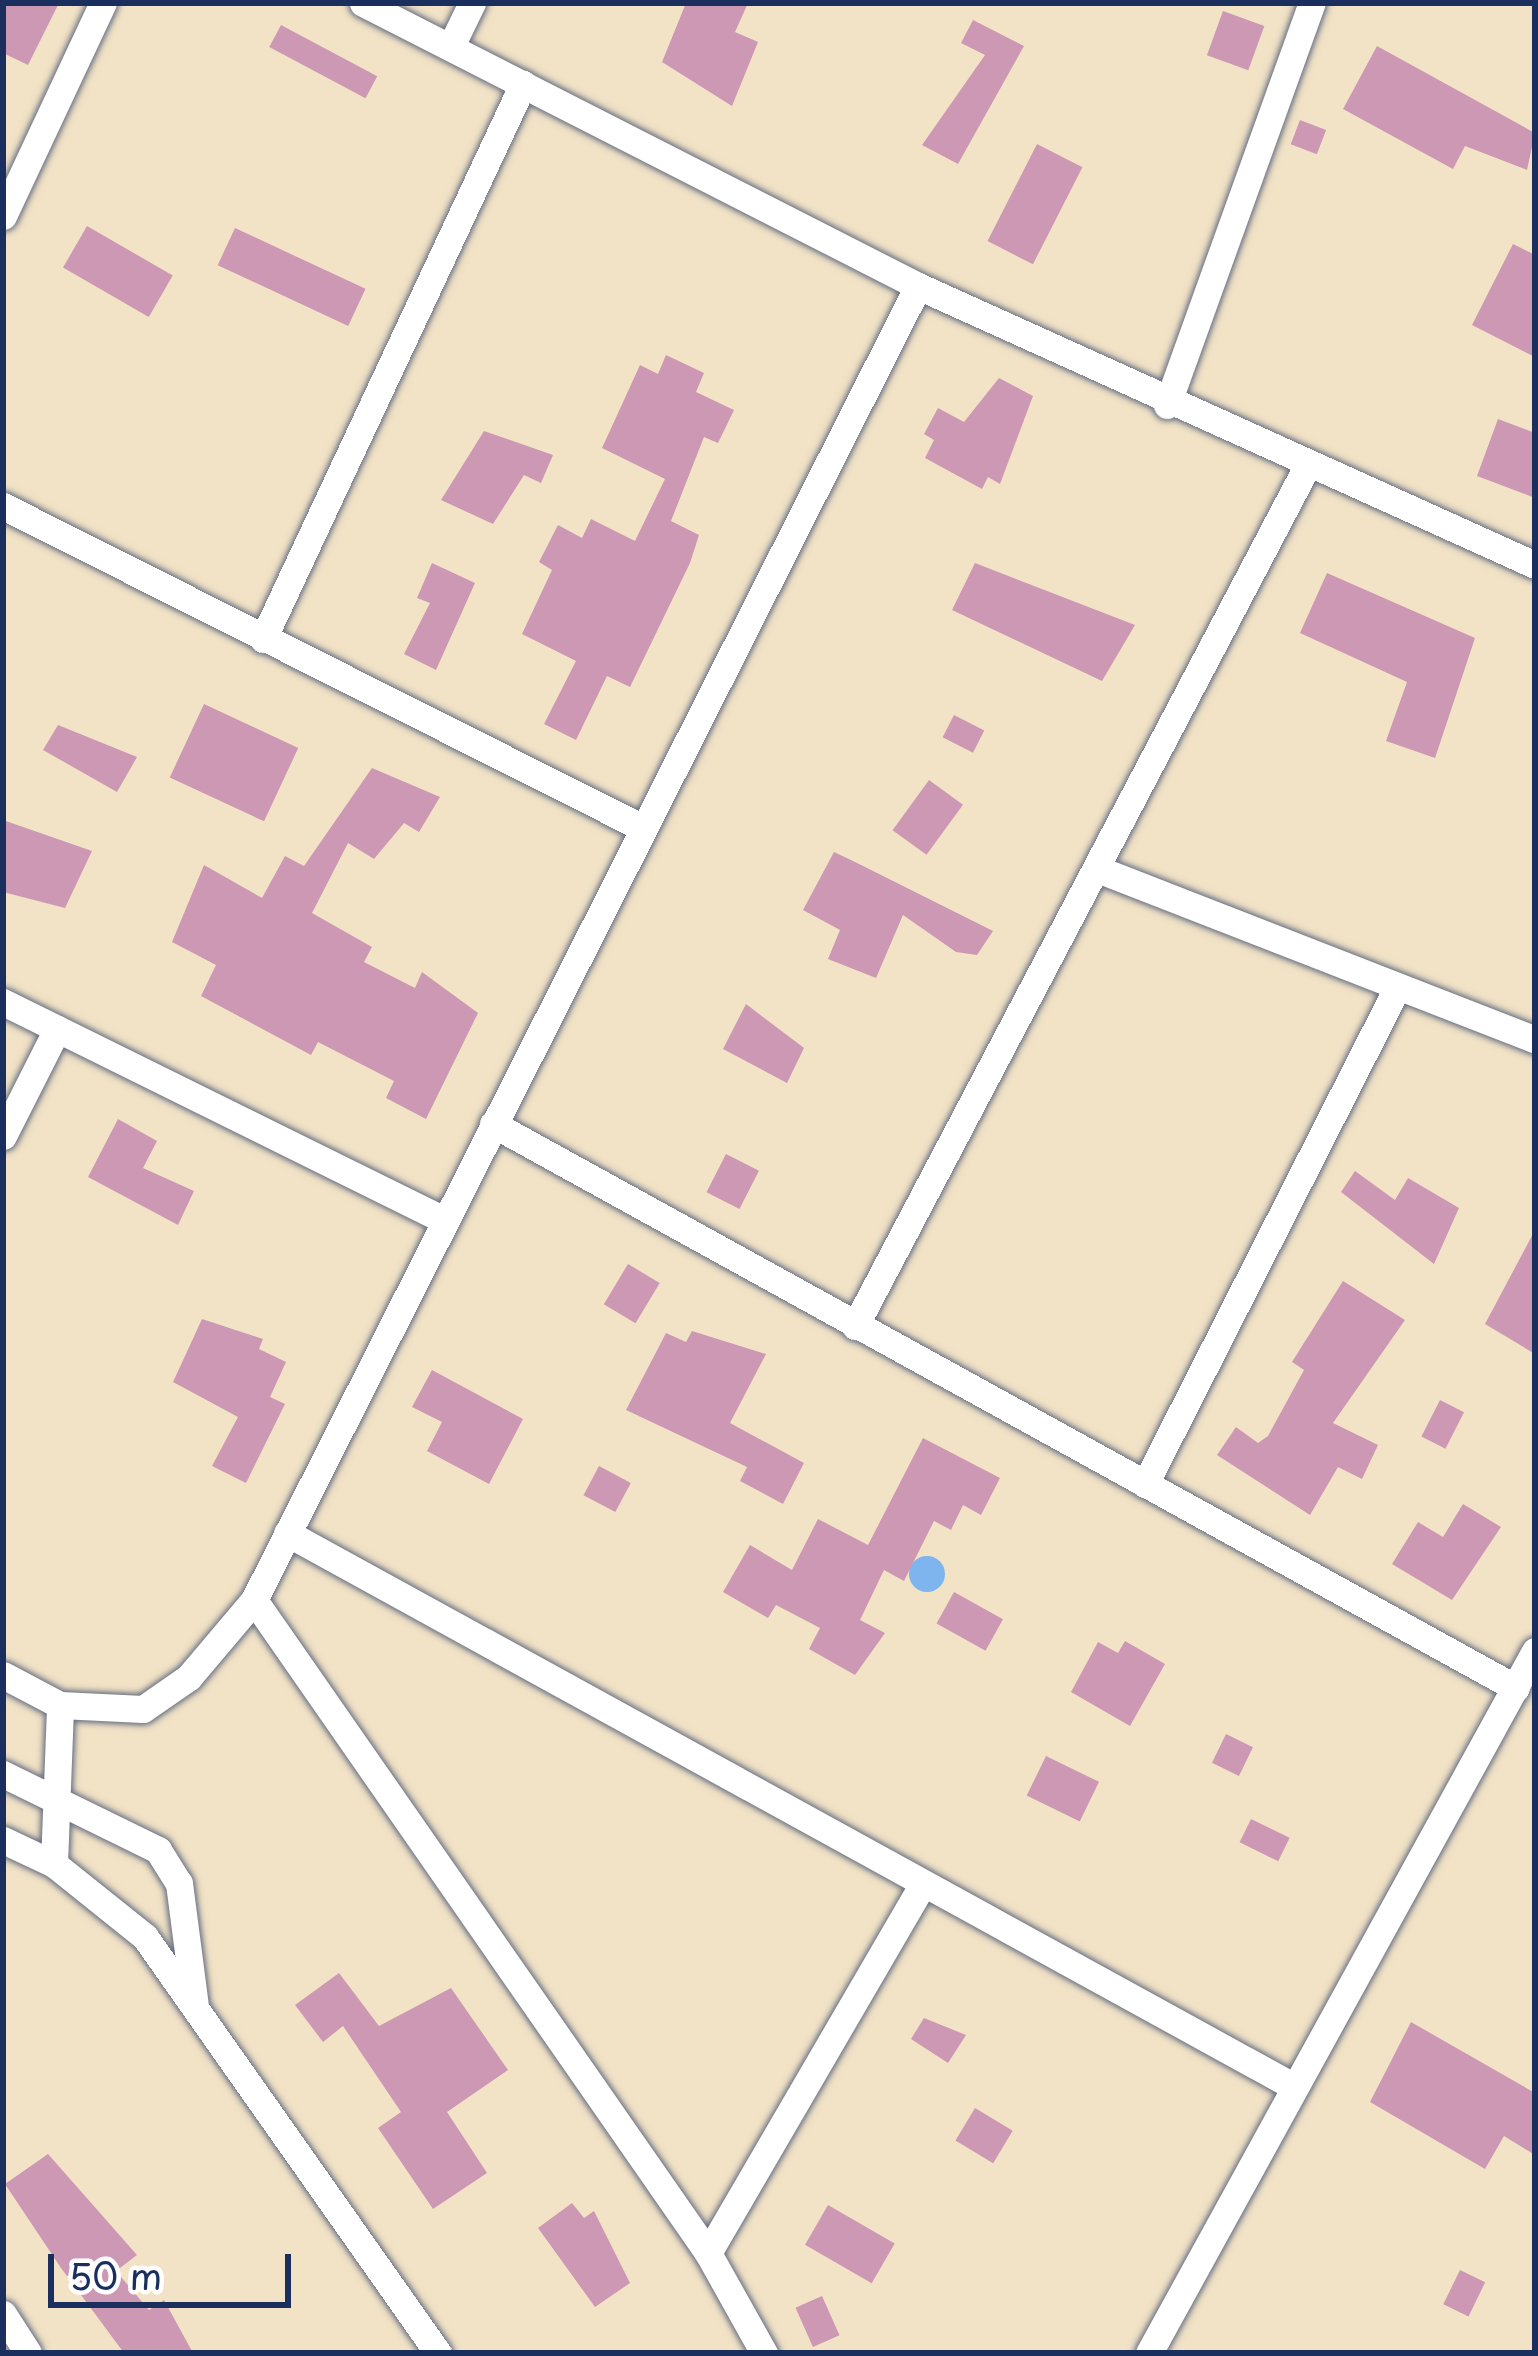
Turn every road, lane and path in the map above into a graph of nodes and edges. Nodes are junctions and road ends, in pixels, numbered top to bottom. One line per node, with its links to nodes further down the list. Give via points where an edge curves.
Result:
1 (103, 3): 7 (street)
2 (363, 3): 5 (street)
3 (472, 3): 5 (street)
4 (1312, 3): 9 (street)
5 (451, 46): 6 (street)
6 (524, 84): 8 (street); 13 (street)
7 (3, 216)
8 (918, 286): 9 (street); 14 (street)
9 (1167, 405): 10 (street)
10 (1306, 468): 12 (street); 15 (street)
11 (3, 506): 13 (street)
12 (1535, 565)
13 (263, 639): 14 (street)
14 (643, 828): 20 (street)
15 (1100, 870): 16 (street); 23 (street)
16 (1396, 990): 19 (street); 24 (street)
17 (3, 1002): 18 (street)
18 (57, 1029): 21 (street); 22 (street)
19 (1535, 1040)
20 (493, 1124): 22 (street); 23 (street)
21 (3, 1136)
22 (442, 1219): 25 (street)
23 (854, 1325): 24 (street)
24 (1145, 1484): 29 (street)
25 (287, 1533): 26 (street); 35 (street)
26 (254, 1600): 30 (street, via 154,1704); 38 (street)
27 (1535, 1651): 29 (street)
28 (3, 1675): 30 (street)
29 (1516, 1688): 37 (street)
30 (60, 1706): 32 (street)
31 (3, 1774): 32 (street)
32 (49, 1802): 34 (street); 36 (street, via 158,1850 179,1882)
33 (3, 1840): 34 (street)
34 (54, 1864): 36 (street, via 133,1924)
35 (921, 1887): 37 (street); 38 (street)
36 (195, 2008): 41 (street)
37 (1291, 2085): 43 (street)
38 (708, 2253): 42 (street)
39 (3, 2314): 40 (street)
40 (28, 2353)
41 (438, 2353)
42 (764, 2353)
43 (1149, 2353)

